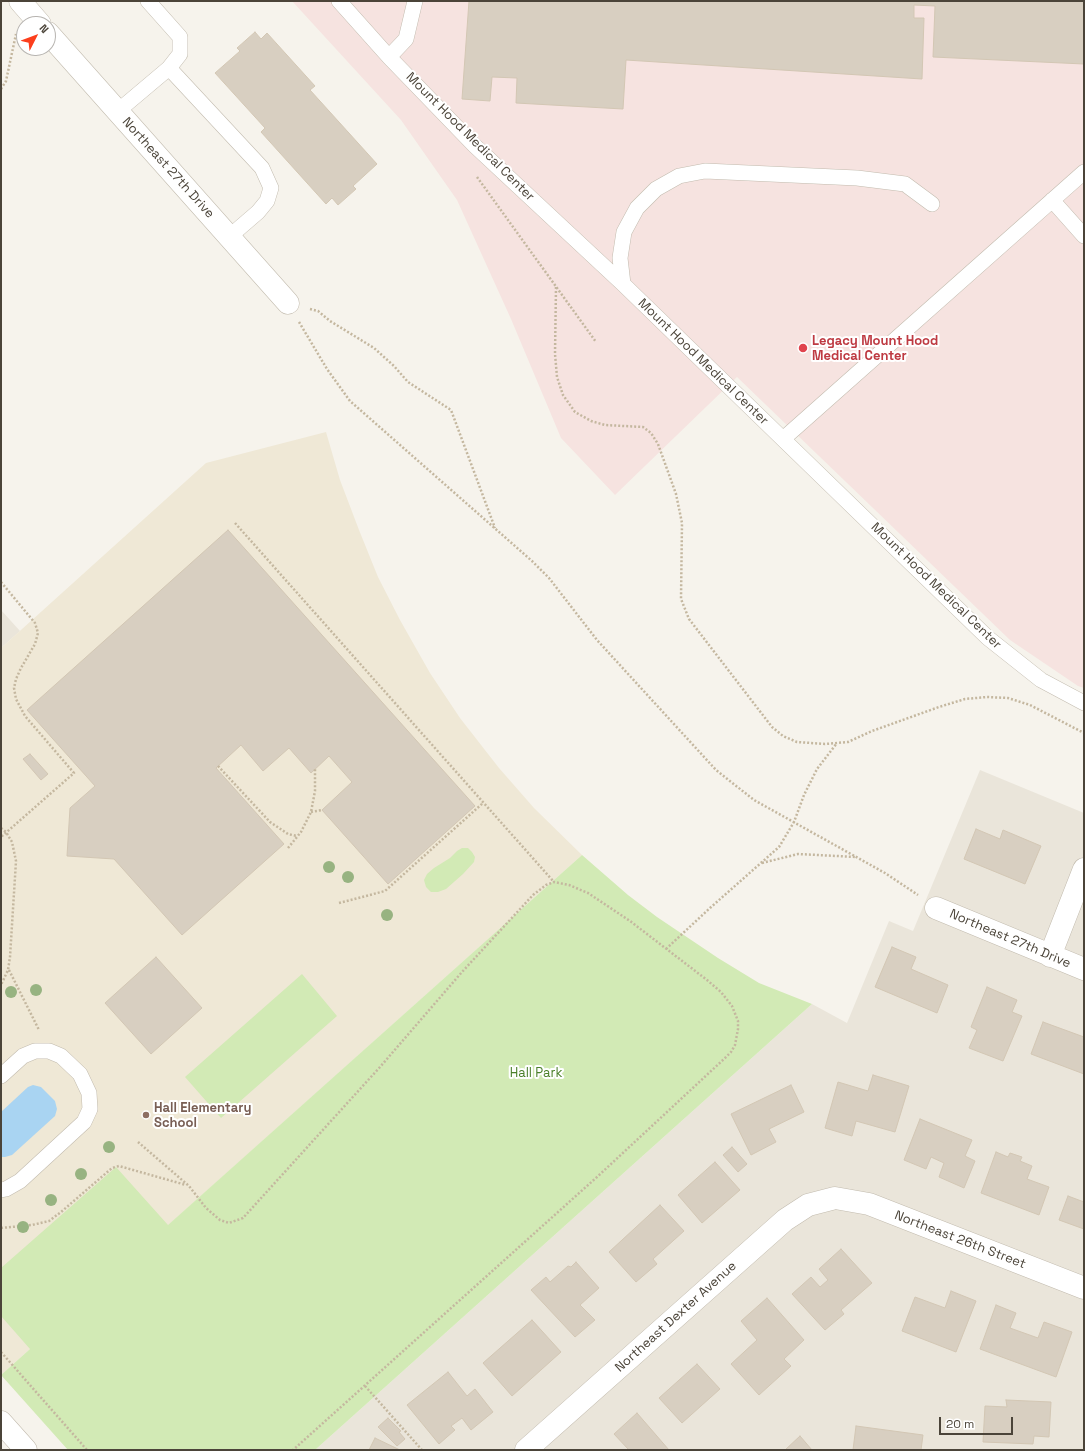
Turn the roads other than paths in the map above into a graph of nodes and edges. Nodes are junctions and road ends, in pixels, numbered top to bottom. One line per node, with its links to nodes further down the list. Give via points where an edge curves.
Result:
1 (148, 1): 8 (lane, via 180,37 180,54)
2 (339, 1): 7 (lane, Mount Hood Medical Center)
3 (415, 1): 7 (lane, via 406,39)
4 (21, 3): 5 (street)
5 (33, 16)
6 (56, 42): 9 (street, Northeast 27th Drive)
7 (390, 57): 15 (lane, Mount Hood Medical Center, via 475,146)
8 (168, 68): 9 (lane); 14 (lane, via 262,168 271,188 267,201 258,212)
9 (118, 111): 14 (street, Northeast 27th Drive)
10 (1084, 172): 11 (lane)
11 (1052, 200): 13 (lane); 17 (lane)
12 (932, 204): 15 (lane, via 904,184 857,178 705,171 679,176 656,189 637,208 624,232 620,258)
13 (1084, 236)
14 (229, 237): 16 (street, Northeast 27th Drive)
15 (623, 284): 17 (lane, Mount Hood Medical Center)
16 (288, 303)
17 (783, 439): 18 (lane, Mount Hood Medical Center, via 988,638 1041,680)
18 (1084, 702)
19 (1084, 869): 21 (street)
20 (936, 908): 21 (street, Northeast 27th Drive)
21 (1050, 956): 22 (street, Northeast 27th Drive)
22 (1084, 969)
23 (1, 1076): 24 (lane, via 23,1056 35,1051 49,1051 61,1056 80,1074 89,1093 90,1109 84,1122 20,1181)
24 (1, 1190)
25 (835, 1198): 26 (street, Northeast 26th Street, via 869,1204); 29 (street, Northeast Dexter Avenue, via 808,1205 785,1220)
26 (1084, 1288)
27 (1, 1422): 28 (street)
28 (26, 1450)
29 (526, 1450)

